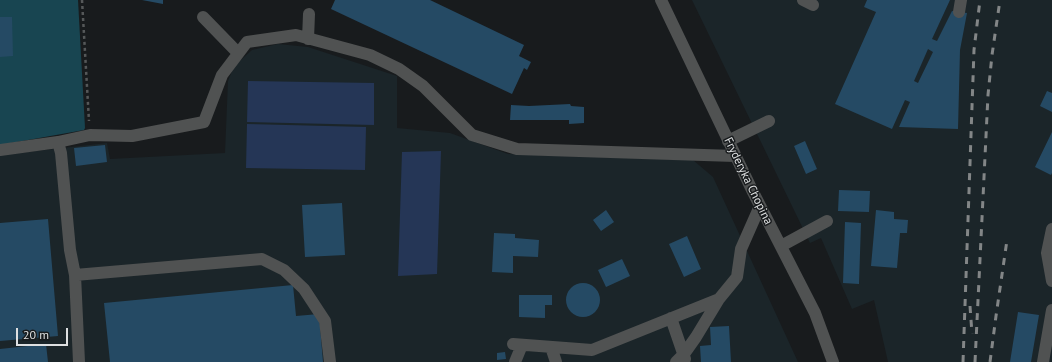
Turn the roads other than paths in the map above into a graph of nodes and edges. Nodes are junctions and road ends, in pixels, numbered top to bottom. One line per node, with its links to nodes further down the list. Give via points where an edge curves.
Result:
1 (661, 0): 7 (street, Fryderyka Chopina)
2 (309, 14): 4 (street)
3 (203, 18): 5 (street)
4 (308, 39): 5 (street, via 296,36 246,42); 10 (street, via 370,55 399,70 423,86 472,136 517,149)
5 (238, 53): 8 (street, via 222,75 204,122 132,136 90,135)
6 (769, 121): 7 (street)
7 (728, 141): 10 (street, Fryderyka Chopina)
8 (58, 142): 9 (street); 15 (street)
9 (0, 150)
10 (735, 156): 11 (street, Fryderyka Chopina)
11 (760, 206): 14 (street, Fryderyka Chopina); 17 (street, via 741,250 737,277)
12 (827, 221): 14 (street)
13 (1052, 229): 16 (street, via 1047,253)
14 (781, 246): 26 (street, Fryderyka Chopina, via 815,312)
15 (75, 275): 22 (street); 23 (street, via 262,259 284,270 304,289 325,321)
16 (1052, 282)
17 (719, 299): 19 (street); 21 (street)
18 (1052, 310): 27 (street)
19 (671, 318): 20 (street, via 592,350); 21 (street)
20 (551, 347): 24 (street, via 517,344); 25 (street)
21 (682, 359)
22 (79, 362)
23 (330, 362)
24 (515, 362)
25 (556, 362)
26 (834, 362)
27 (1043, 362)

